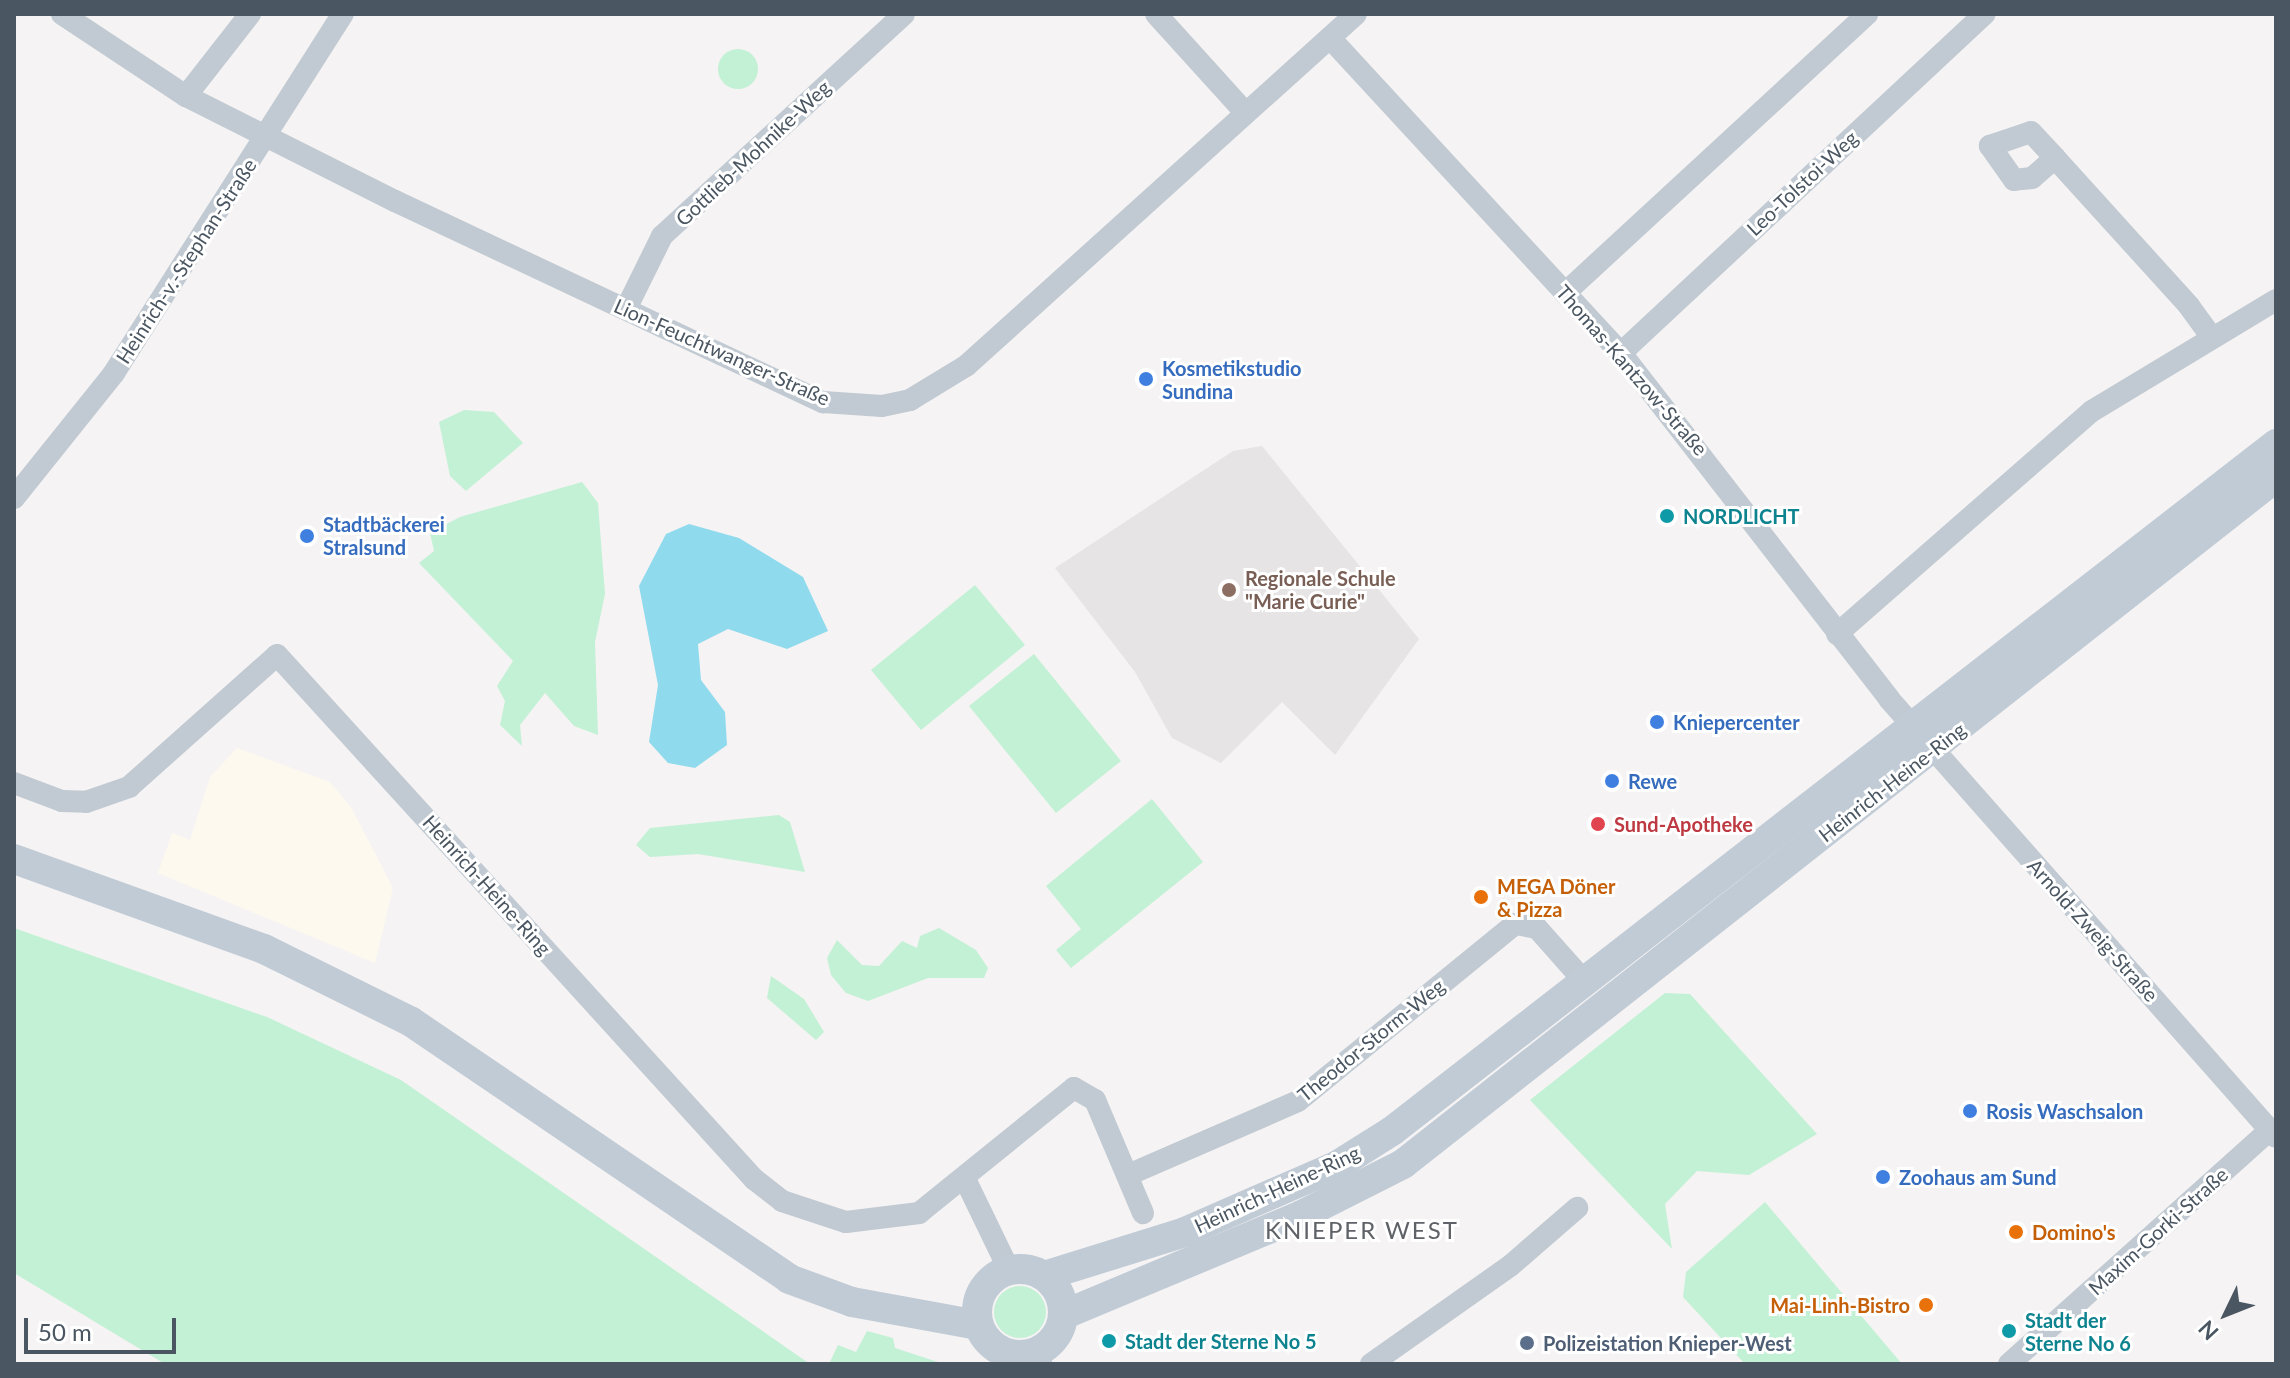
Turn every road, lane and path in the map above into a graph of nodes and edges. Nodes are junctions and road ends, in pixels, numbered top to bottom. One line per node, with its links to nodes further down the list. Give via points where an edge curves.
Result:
1 (62, 14): 10 (street, Lion-Feuchtwanger-Straße)
2 (250, 14): 10 (street)
3 (343, 14): 12 (street, Heinrich-v.-Stephan-Straße)
4 (904, 14): 16 (street, Gottlieb-Mohnike-Weg, via 662,236)
5 (1156, 14): 11 (street)
6 (1356, 14): 9 (street, Lion-Feuchtwanger-Straße)
7 (1867, 14): 14 (street)
8 (1984, 14): 18 (street, Leo-Tolstoi-Weg)
9 (1330, 38): 11 (street, Lion-Feuchtwanger-Straße); 14 (street, Thomas-Kantzow-Straße)
10 (186, 96): 12 (street, Lion-Feuchtwanger-Straße)
11 (1245, 112): 16 (street, Lion-Feuchtwanger-Straße, via 966,366 910,400 882,406 823,402)
12 (265, 137): 16 (street, Lion-Feuchtwanger-Straße); 21 (street, Heinrich-v.-Stephan-Straße, via 114,373)
13 (2055, 158): 17 (street)
14 (1565, 293): 18 (street, Thomas-Kantzow-Straße)
15 (2276, 300): 17 (street)
16 (626, 309)
17 (2212, 338): 22 (street, via 2053,441)
18 (1621, 353): 22 (street, Thomas-Kantzow-Straße, via 1713,463)
19 (2276, 444): 23 (main road, Heinrich-Heine-Ring)
20 (2276, 477): 24 (main road, Heinrich-Heine-Ring)
21 (14, 498)
22 (1837, 634): 23 (street, Thomas-Kantzow-Straße)
23 (1911, 722): 24 (street, Arnold-Zweig-Straße); 27 (main road, Heinrich-Heine-Ring)
24 (1934, 748): 28 (main road, Heinrich-Heine-Ring); 30 (street, Arnold-Zweig-Straße)
25 (14, 783): 32 (street, Heinrich-Heine-Ring, via 62,801 86,802 129,787 277,655 772,1194 815,1216 872,1222 919,1213)
26 (14, 859): 38 (main road, via 310,968 468,1057 770,1269 852,1302)
27 (1574, 989): 28 (main road, Heinrich-Heine-Ring, via 1592,998); 29 (main road, Heinrich-Heine-Ring, via 1522,1047 1472,1089); 31 (street, Theodor-Storm-Weg, via 1537,928 1515,924 1298,1101); 36 (main road, Heinrich-Heine-Ring, via 1338,1165 1133,1253)
28 (1507, 1086): 29 (main road, Heinrich-Heine-Ring)
29 (1481, 1106): 39 (main road, Heinrich-Heine-Ring, via 1349,1194)
30 (2273, 1134): 43 (street, Maxim-Gorki-Straße)
31 (1128, 1175): 32 (street, Heinrich-Heine-Ring, via 1095,1100 1074,1088); 34 (street, Heinrich-Heine-Ring)
32 (966, 1181): 35 (street)
33 (1577, 1208): 42 (street, via 1510,1266)
34 (1143, 1213)
35 (1009, 1270): 36 (main road); 37 (main road)
36 (1044, 1276): 39 (main road)
37 (980, 1295): 38 (main road); 40 (main road)
38 (914, 1310): 40 (main road)
39 (1063, 1315): 41 (main road, via 1056,1336)
40 (978, 1325): 41 (main road, via 990,1345)
41 (1027, 1359)
42 (1371, 1364)
43 (2009, 1364)

